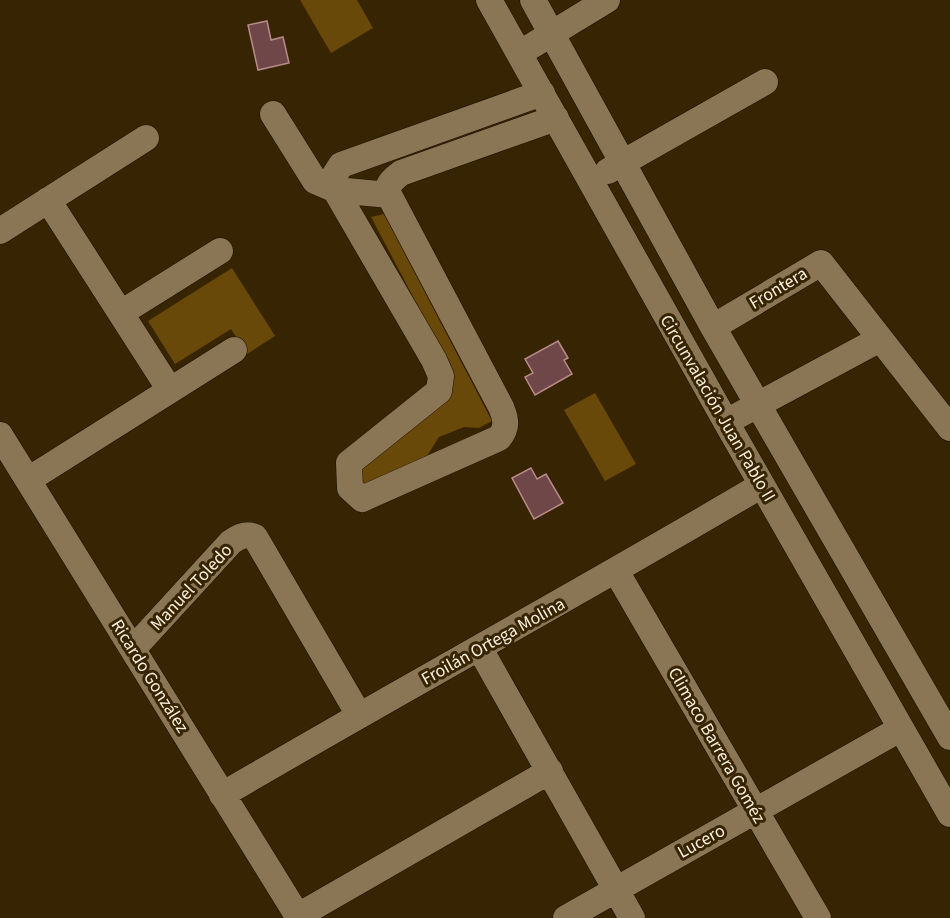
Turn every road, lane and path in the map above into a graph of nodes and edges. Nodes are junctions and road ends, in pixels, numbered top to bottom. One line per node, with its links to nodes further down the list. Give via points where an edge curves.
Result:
1 (489, 0): 5 (street, Circunvalación Juan Pablo II)
2 (533, 0): 4 (street, Circunvalación Juan Pablo II)
3 (607, 0): 4 (street)
4 (552, 33): 5 (street); 11 (street, Circunvalación Juan Pablo II)
5 (520, 53): 7 (street, Circunvalación Juan Pablo II)
6 (765, 82): 11 (street)
7 (542, 93): 9 (street, Circunvalación Juan Pablo II); 13 (street, via 341,165 334,176)
8 (273, 114): 13 (street, via 315,181)
9 (556, 118): 12 (street, Circunvalación Juan Pablo II); 14 (street, via 402,173 391,181)
10 (146, 138): 15 (street)
11 (623, 163): 12 (street); 19 (street, Circunvalación Juan Pablo II)
12 (590, 180): 24 (street, Circunvalación Juan Pablo II)
13 (336, 190): 14 (street); 14 (street, via 441,376 439,392 349,464 350,488 362,499 499,438 506,424 501,407)
14 (389, 195)
15 (48, 200): 16 (street); 18 (street)
16 (0, 231)
17 (220, 251): 18 (street)
18 (121, 314): 22 (street)
19 (713, 327): 20 (street, Frontera, via 821,263); 23 (street, Circunvalación Juan Pablo II)
20 (880, 339): 23 (street); 25 (street, Frontera)
21 (234, 350): 22 (street)
22 (170, 390): 27 (street)
23 (759, 406): 24 (street); 32 (street, Circunvalación Juan Pablo II)
24 (726, 422): 28 (street, Circunvalación Juan Pablo II)
25 (950, 428)
26 (0, 435): 27 (street, Ricardo González)
27 (28, 480): 30 (street, Ricardo González)
28 (762, 485): 29 (street, Froilán Ortega Molina); 34 (street, Circunvalación Juan Pablo II)
29 (616, 571): 31 (street, Froilán Ortega Molina); 38 (street, Climaco Barrera Goméz)
30 (133, 649): 33 (street, Manuel Toledo, via 231,542 248,535 255,537); 37 (street, Ricardo González)
31 (480, 649): 33 (street, Froilán Ortega Molina); 36 (street)
32 (942, 706): 35 (street, Circunvalación Juan Pablo II)
33 (359, 715): 37 (street, Froilán Ortega Molina)
34 (900, 729): 38 (street, Lucero); 39 (street, Circunvalación Juan Pablo II)
35 (950, 737)
36 (550, 771): 40 (street); 41 (street)
37 (222, 795): 41 (street, Ricardo González)
38 (755, 811): 40 (street, Lucero); 44 (street, Climaco Barrera Goméz)
39 (950, 814)
40 (616, 889): 42 (street, Lucero); 43 (street)
41 (298, 917)
42 (566, 918)
43 (632, 918)
44 (818, 918)

